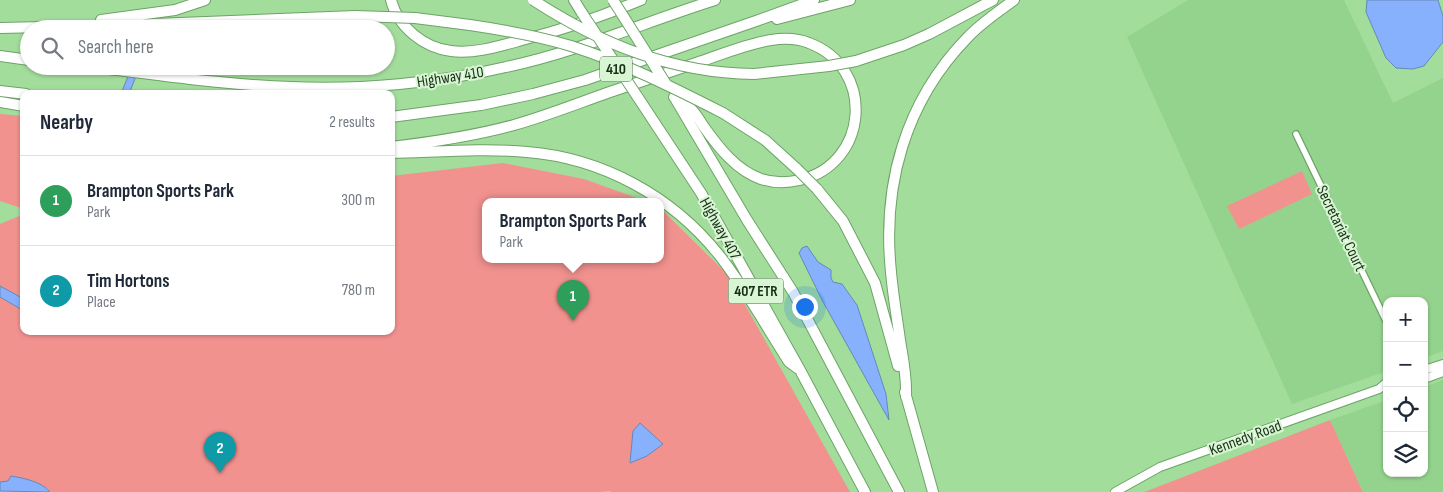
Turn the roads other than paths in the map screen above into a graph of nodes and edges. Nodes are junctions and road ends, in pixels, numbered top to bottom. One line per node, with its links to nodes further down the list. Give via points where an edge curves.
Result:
1 (205, 0): 12 (highway)
2 (391, 0): 6 (highway, via 402,22 421,40 440,48 462,51 482,50 552,32)
3 (532, 0): 10 (highway, bridge, via 582,30 630,51 688,67 754,74 856,61 929,34)
4 (574, 0): 34 (highway, Highway 407 / 407 ETR, bridge, via 701,193)
5 (613, 0): 22 (highway, Highway 407 / 407 ETR, bridge)
6 (641, 0)
7 (715, 0): 19 (highway, Highway 410 / 410, via 552,56 505,68 436,79 293,88)
8 (814, 0): 14 (highway, Highway 410 / 410)
9 (850, 0): 14 (highway, via 782,19)
10 (993, 0)
11 (1014, 0): 38 (highway, via 968,37 937,74 916,112 899,158 890,204 889,230 894,297 907,382)
12 (135, 20)
13 (258, 20): 38 (highway, bridge, via 346,16 415,18 534,36 608,59 723,113 765,140 817,189 843,221 875,283)
14 (756, 21): 25 (highway, Highway 410 / 410, via 585,80 533,94 481,105)
15 (20, 27): 16 (highway)
16 (0, 28)
17 (0, 56): 18 (highway)
18 (20, 59)
19 (154, 75)
20 (0, 91): 21 (highway)
21 (20, 93)
22 (674, 97): 27 (highway, via 692,109 733,162 770,182 793,182 828,167 844,150 856,118 852,87 841,67 827,53 809,43 790,38 760,42 515,124 434,142); 40 (highway, Highway 407 / 407 ETR, via 793,292)
23 (0, 102): 24 (highway)
24 (20, 105)
25 (395, 116)
26 (1296, 134): 31 (street, Secretariat Court)
27 (395, 147)
28 (395, 153): 29 (highway, via 504,150 567,158 633,183)
29 (658, 198)
30 (664, 202): 34 (highway, via 701,234 731,271 789,362)
31 (1383, 315)
32 (1443, 364): 33 (main road)
33 (1428, 369)
34 (800, 370): 39 (highway, Highway 407 / 407 ETR)
35 (1443, 372): 36 (main road)
36 (1428, 378)
37 (1383, 389): 42 (main road, Kennedy Road, via 1160,467)
38 (906, 397): 41 (highway)
39 (865, 492)
40 (899, 492)
41 (933, 492)
42 (1115, 492)

